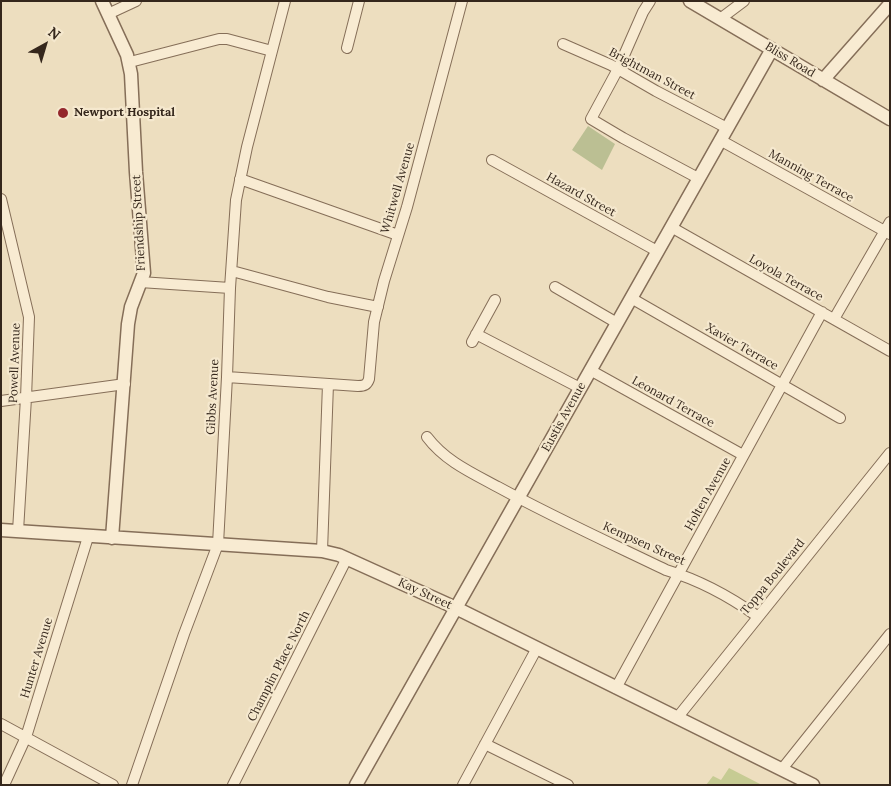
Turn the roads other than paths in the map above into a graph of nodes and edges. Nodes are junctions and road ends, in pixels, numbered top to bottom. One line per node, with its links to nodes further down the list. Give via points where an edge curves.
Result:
1 (102, 1): 10 (street, Friendship Street)
2 (136, 1): 10 (street)
3 (285, 1): 15 (street, Gibbs Avenue)
4 (359, 1): 13 (street)
5 (462, 1): 28 (street, Whitwell Avenue)
6 (650, 1): 17 (street)
7 (690, 1): 11 (street, Bliss Road)
8 (744, 1): 11 (street)
9 (890, 4): 18 (street)
10 (108, 14): 16 (street, Friendship Street)
11 (720, 19): 14 (street, Bliss Road)
12 (564, 44): 17 (street, Brightman Street)
13 (347, 48)
14 (772, 49): 18 (street, Bliss Road); 20 (street, Eustis Avenue)
15 (272, 51): 16 (street, via 219,39); 24 (street, Gibbs Avenue)
16 (130, 62): 31 (street, Friendship Street, via 144,273)
17 (618, 69): 20 (street, Brightman Street); 23 (street, via 591,119)
18 (823, 80): 19 (street, Bliss Road)
19 (890, 119)
20 (727, 128): 21 (street, Eustis Avenue)
21 (720, 140): 23 (street, Eustis Avenue); 27 (street, Manning Terrace)
22 (492, 160): 29 (street, Hazard Street)
23 (698, 178): 26 (street, Eustis Avenue)
24 (240, 180): 28 (street); 30 (street, Gibbs Avenue)
25 (1, 198): 47 (street, Powell Avenue, via 29,317)
26 (671, 227): 29 (street, Eustis Avenue); 37 (street, Loyola Terrace)
27 (888, 229): 38 (street)
28 (398, 235): 36 (street, Whitwell Avenue)
29 (657, 251): 34 (street, Eustis Avenue)
30 (232, 271): 33 (street, Gibbs Avenue); 36 (street)
31 (140, 282): 33 (street); 43 (street, Friendship Street, via 128,324)
32 (555, 287): 39 (street)
33 (230, 288): 42 (street, Gibbs Avenue)
34 (631, 298): 39 (street, Eustis Avenue); 45 (street, Xavier Terrace)
35 (495, 300): 46 (street, via 474,338)
36 (378, 307): 44 (street, Whitwell Avenue, via 367,384)
37 (822, 312): 38 (street, Loyola Terrace); 45 (street, Holten Avenue)
38 (834, 319): 40 (street, Loyola Terrace)
39 (616, 323): 41 (street, Eustis Avenue)
40 (890, 351)
41 (590, 370): 46 (street, Eustis Avenue); 52 (street, Leonard Terrace)
42 (227, 377): 44 (street); 58 (street, Gibbs Avenue)
43 (125, 384): 47 (street); 57 (street, Friendship Street)
44 (328, 384): 59 (street)
45 (782, 384): 49 (street, Xavier Terrace); 52 (street, Holten Avenue)
46 (580, 388): 53 (street, Eustis Avenue)
47 (26, 398): 48 (street); 55 (street, Powell Avenue)
48 (1, 401)
49 (840, 418)
50 (427, 437): 53 (street, Kempsen Street, via 450,460)
51 (890, 453): 63 (street, Toppa Boulevard)
52 (743, 455): 61 (street, Holten Avenue)
53 (518, 498): 61 (street, Kempsen Street); 62 (street, Eustis Avenue)
54 (1, 530): 55 (street, Kay Street)
55 (18, 531): 56 (street, Kay Street)
56 (88, 537): 57 (street, Kay Street); 69 (street, Hunter Avenue)
57 (112, 538): 58 (street, Kay Street)
58 (218, 544): 59 (street, Kay Street); 75 (street, Gibbs Avenue)
59 (322, 551): 60 (street, Kay Street)
60 (347, 558): 62 (street, Kay Street); 76 (street, Champlin Place North)
61 (678, 574): 63 (street, Kempsen Street, via 741,604); 66 (street, Holten Avenue)
62 (456, 608): 65 (street, Kay Street); 77 (street, Eustis Avenue)
63 (757, 616): 67 (street, Toppa Boulevard)
64 (890, 634): 71 (street)
65 (537, 648): 66 (street, Kay Street); 70 (street)
66 (616, 688): 67 (street, Kay Street)
67 (677, 718): 71 (street, Kay Street)
68 (1, 724): 69 (street)
69 (26, 737): 73 (street, Hunter Avenue); 74 (street)
70 (485, 744): 72 (street); 78 (street)
71 (782, 769): 79 (street, Kay Street)
72 (566, 784)
73 (4, 785)
74 (113, 785)
75 (132, 785)
76 (233, 785)
77 (356, 785)
78 (463, 785)
79 (813, 785)

